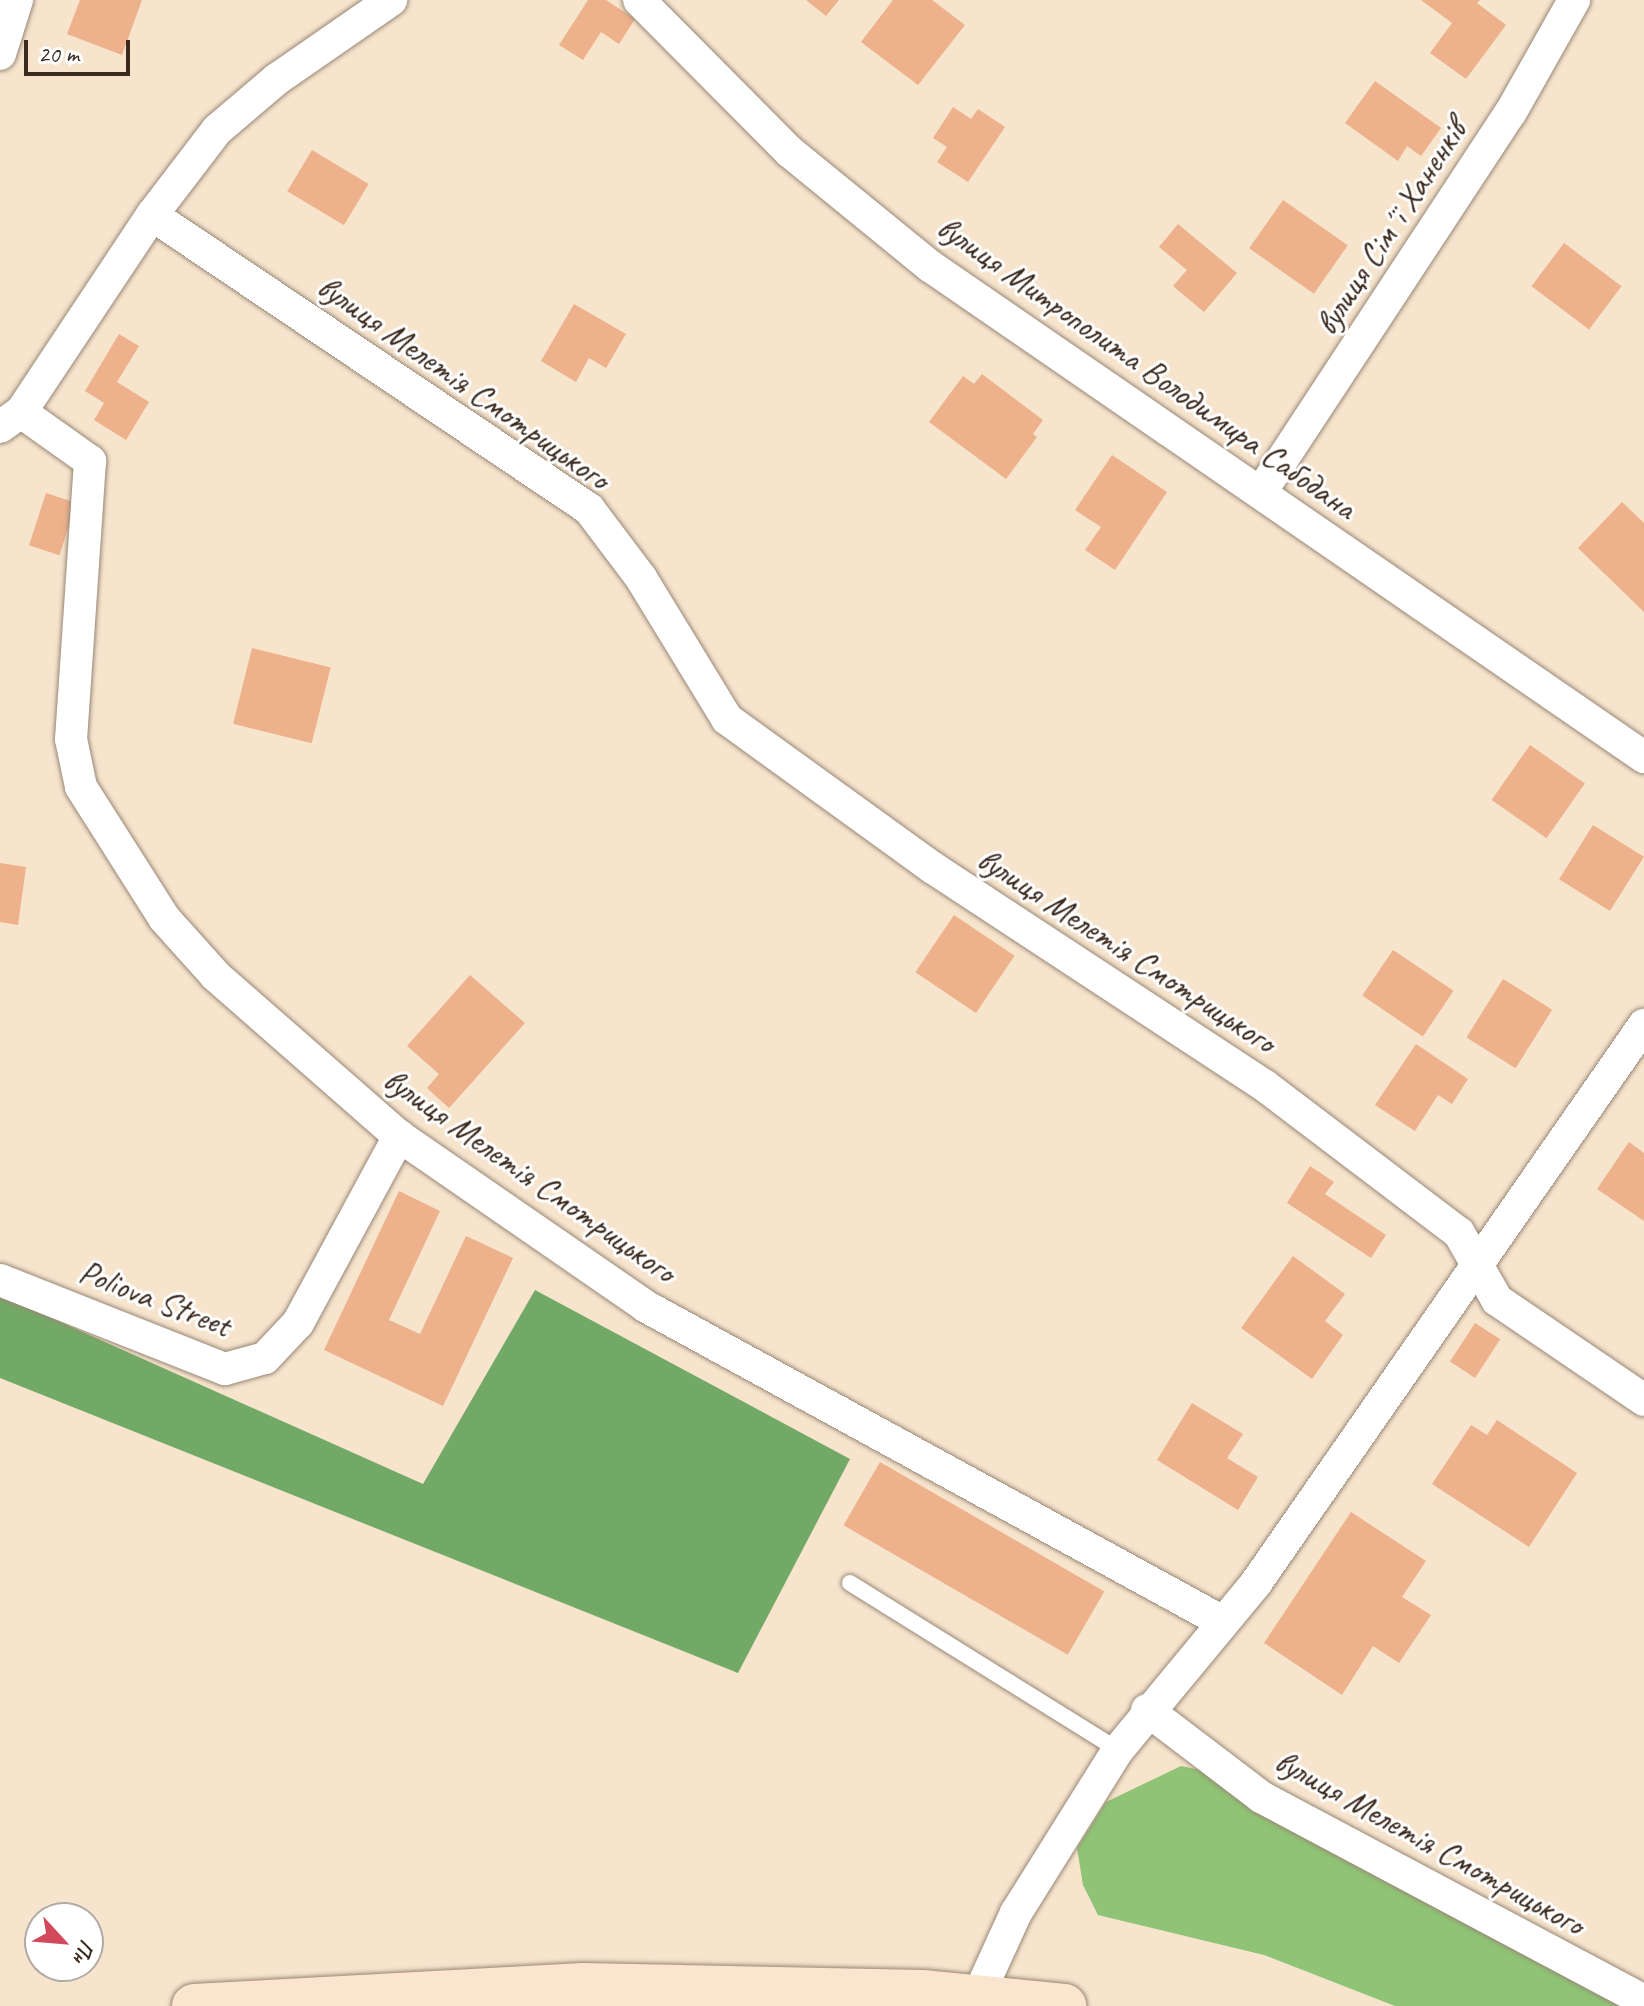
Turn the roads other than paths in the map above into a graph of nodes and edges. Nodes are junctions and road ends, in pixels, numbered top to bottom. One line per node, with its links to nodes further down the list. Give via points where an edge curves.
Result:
1 (17, 0): 5 (street)
2 (391, 0): 6 (street, вулиця Мелетія Смотрицького, via 277,79 217,130)
3 (639, 0): 8 (street, вулиця Митрополита Володимира Сабодана, via 790,152 930,266)
4 (1574, 0): 8 (street, вулиця Сімʼї Ханенків, via 1511,112)
5 (0, 54)
6 (152, 215): 7 (street, вулиця Мелетія Смотрицького); 12 (street, вулиця Мелетія Смотрицького, via 589,509 641,578 727,719 933,868 1265,1086 1459,1233)
7 (11, 419): 11 (street, вулиця Мелетія Смотрицького, via 90,461 71,739 81,787 164,918 205,965)
8 (1261, 492): 9 (street, вулиця Митрополита Володимира Сабодана)
9 (1644, 757)
10 (1644, 1025): 12 (street)
11 (399, 1136): 13 (street, Poliova Street, via 298,1323 265,1358 225,1369); 16 (street, вулиця Мелетія Смотрицького, via 645,1306)
12 (1479, 1265): 14 (street, вулиця Мелетія Смотрицького, via 1497,1300); 16 (street, via 1256,1583)
13 (0, 1280)
14 (1644, 1400)
15 (850, 1583): 18 (lane)
16 (1221, 1621): 17 (street)
17 (1147, 1710): 18 (street); 21 (street, вулиця Мелетія Смотрицького, via 1261,1797)
18 (1118, 1750): 20 (street, via 1016,1913)
19 (886, 1999): 20 (main road); 22 (main road, via 583,1985)
20 (985, 2001): 23 (main road)
21 (1644, 2001)
22 (194, 2006)
23 (1064, 2006)

